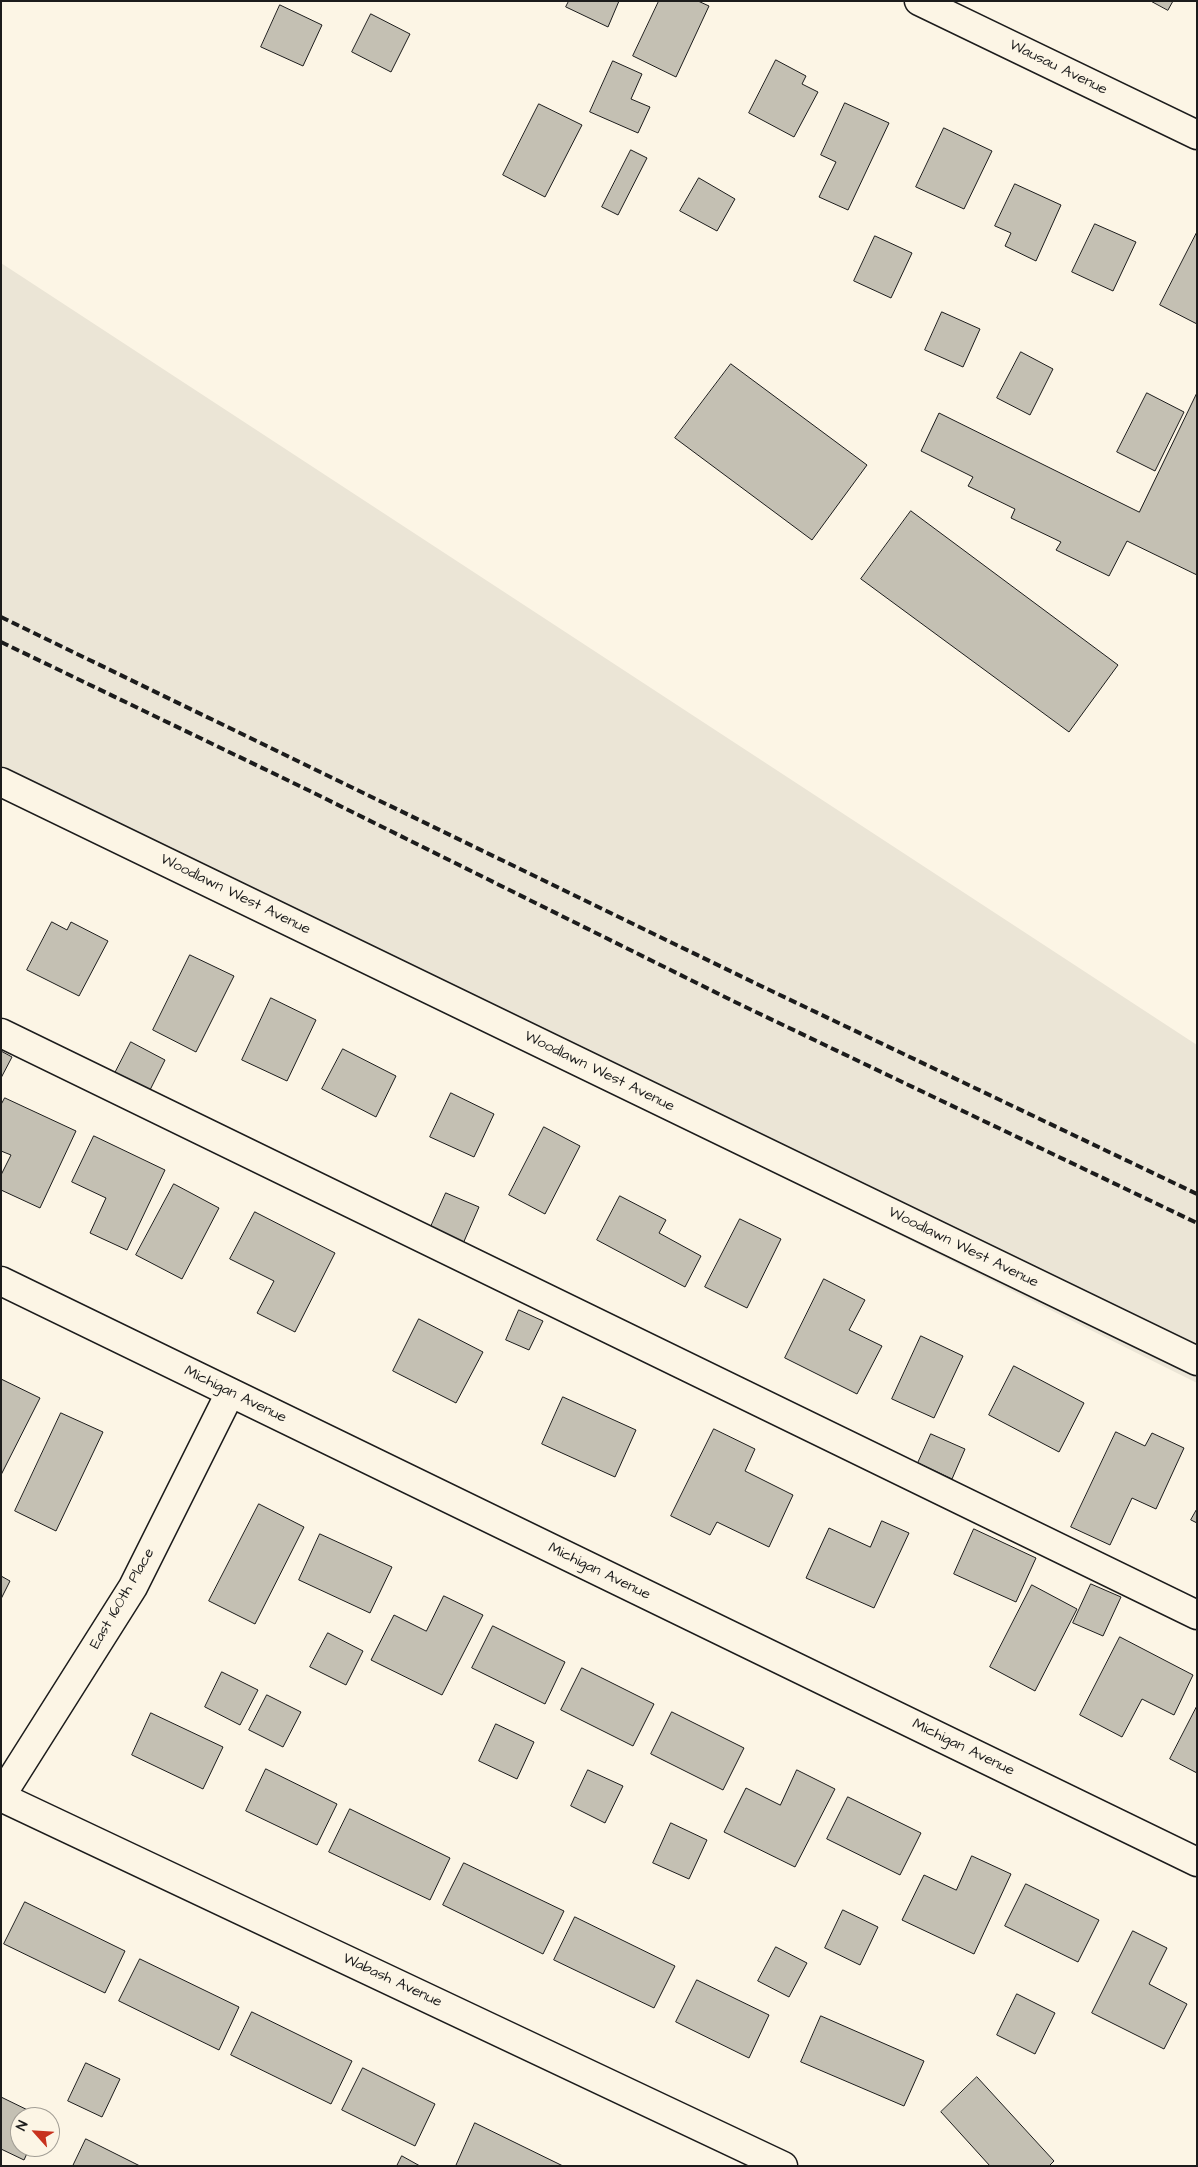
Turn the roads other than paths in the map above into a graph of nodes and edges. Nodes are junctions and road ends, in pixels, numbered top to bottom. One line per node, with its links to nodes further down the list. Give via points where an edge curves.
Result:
1 (919, 1): 2 (street, Wausau Avenue)
2 (1197, 135)
3 (1, 782): 6 (street, Woodlawn West Avenue)
4 (1, 1033): 8 (street)
5 (1, 1281): 7 (street, Michigan Avenue)
6 (1197, 1361)
7 (230, 1392): 9 (street, East 160th Place, via 133,1587); 10 (street, Michigan Avenue)
8 (1197, 1615)
9 (1, 1796): 11 (street, Wabash Avenue)
10 (1197, 1862)
11 (783, 2166)

